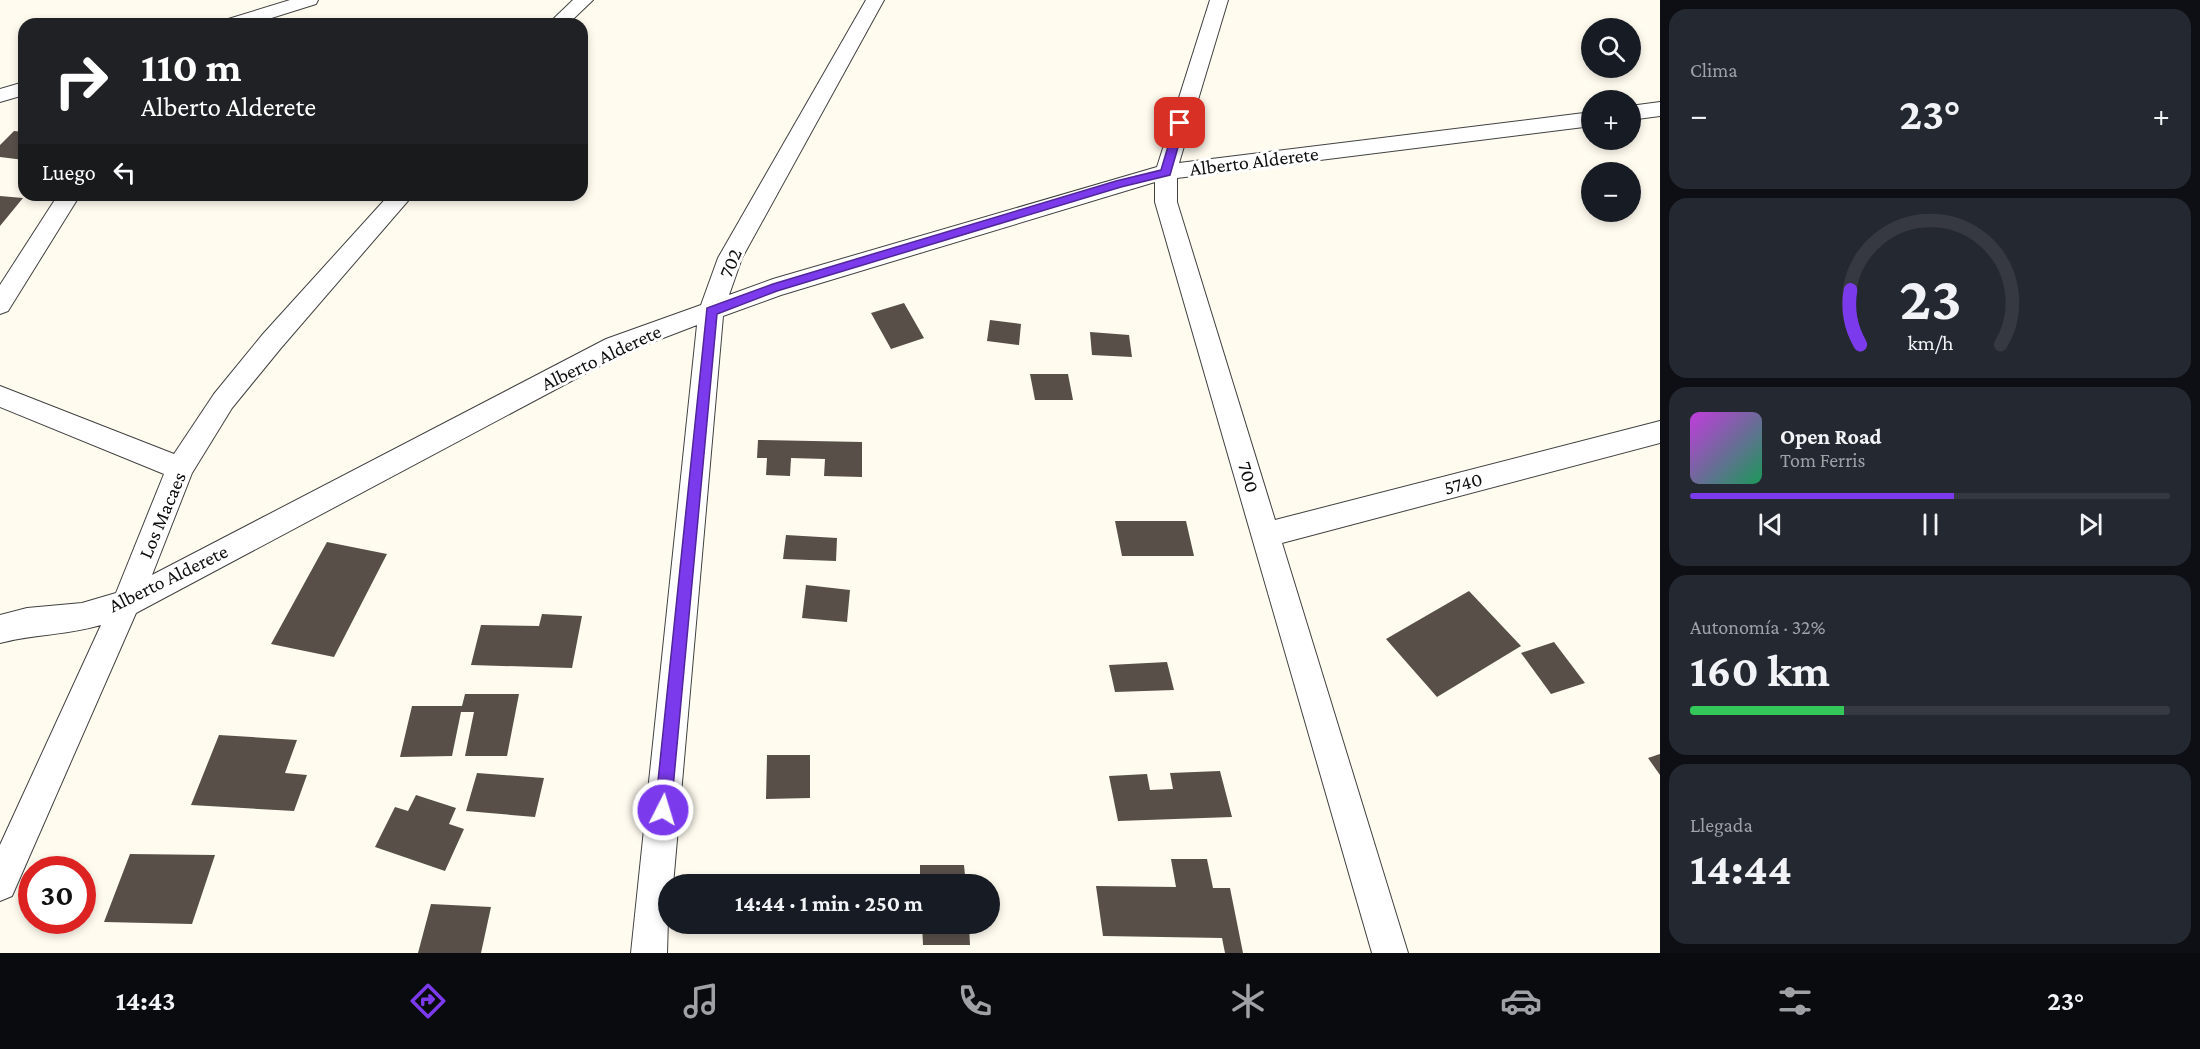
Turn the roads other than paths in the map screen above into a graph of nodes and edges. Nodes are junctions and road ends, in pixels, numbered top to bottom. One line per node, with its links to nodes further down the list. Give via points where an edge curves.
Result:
1 (309, 0): 5 (street)
2 (584, 0): 6 (street)
3 (875, 0): 16 (street, 702, via 730,258)
4 (1219, 0): 12 (street, 700)
5 (251, 18)
6 (564, 18)
7 (18, 90): 8 (street)
8 (0, 96)
9 (1660, 109): 10 (street)
10 (1641, 112)
11 (1581, 120): 12 (street, Alberto Alderete)
12 (1166, 172): 16 (street, Alberto Alderete, via 784,285); 20 (street, 700, via 1166,201)
13 (65, 201): 15 (street)
14 (397, 201): 19 (street, Los Macaes, via 230,392)
15 (0, 305)
16 (711, 311): 21 (street, Alberto Alderete, via 615,346); 24 (street, 702)
17 (0, 396): 19 (street)
18 (1660, 432): 20 (street, 5740)
19 (180, 468): 21 (street, Los Macaes)
20 (1266, 535): 25 (street, 700)
21 (126, 603): 22 (street, Alberto Alderete, via 82,617 27,622); 23 (street, Los Macaes)
22 (0, 629)
23 (0, 884)
24 (649, 953)
25 (1390, 953)

